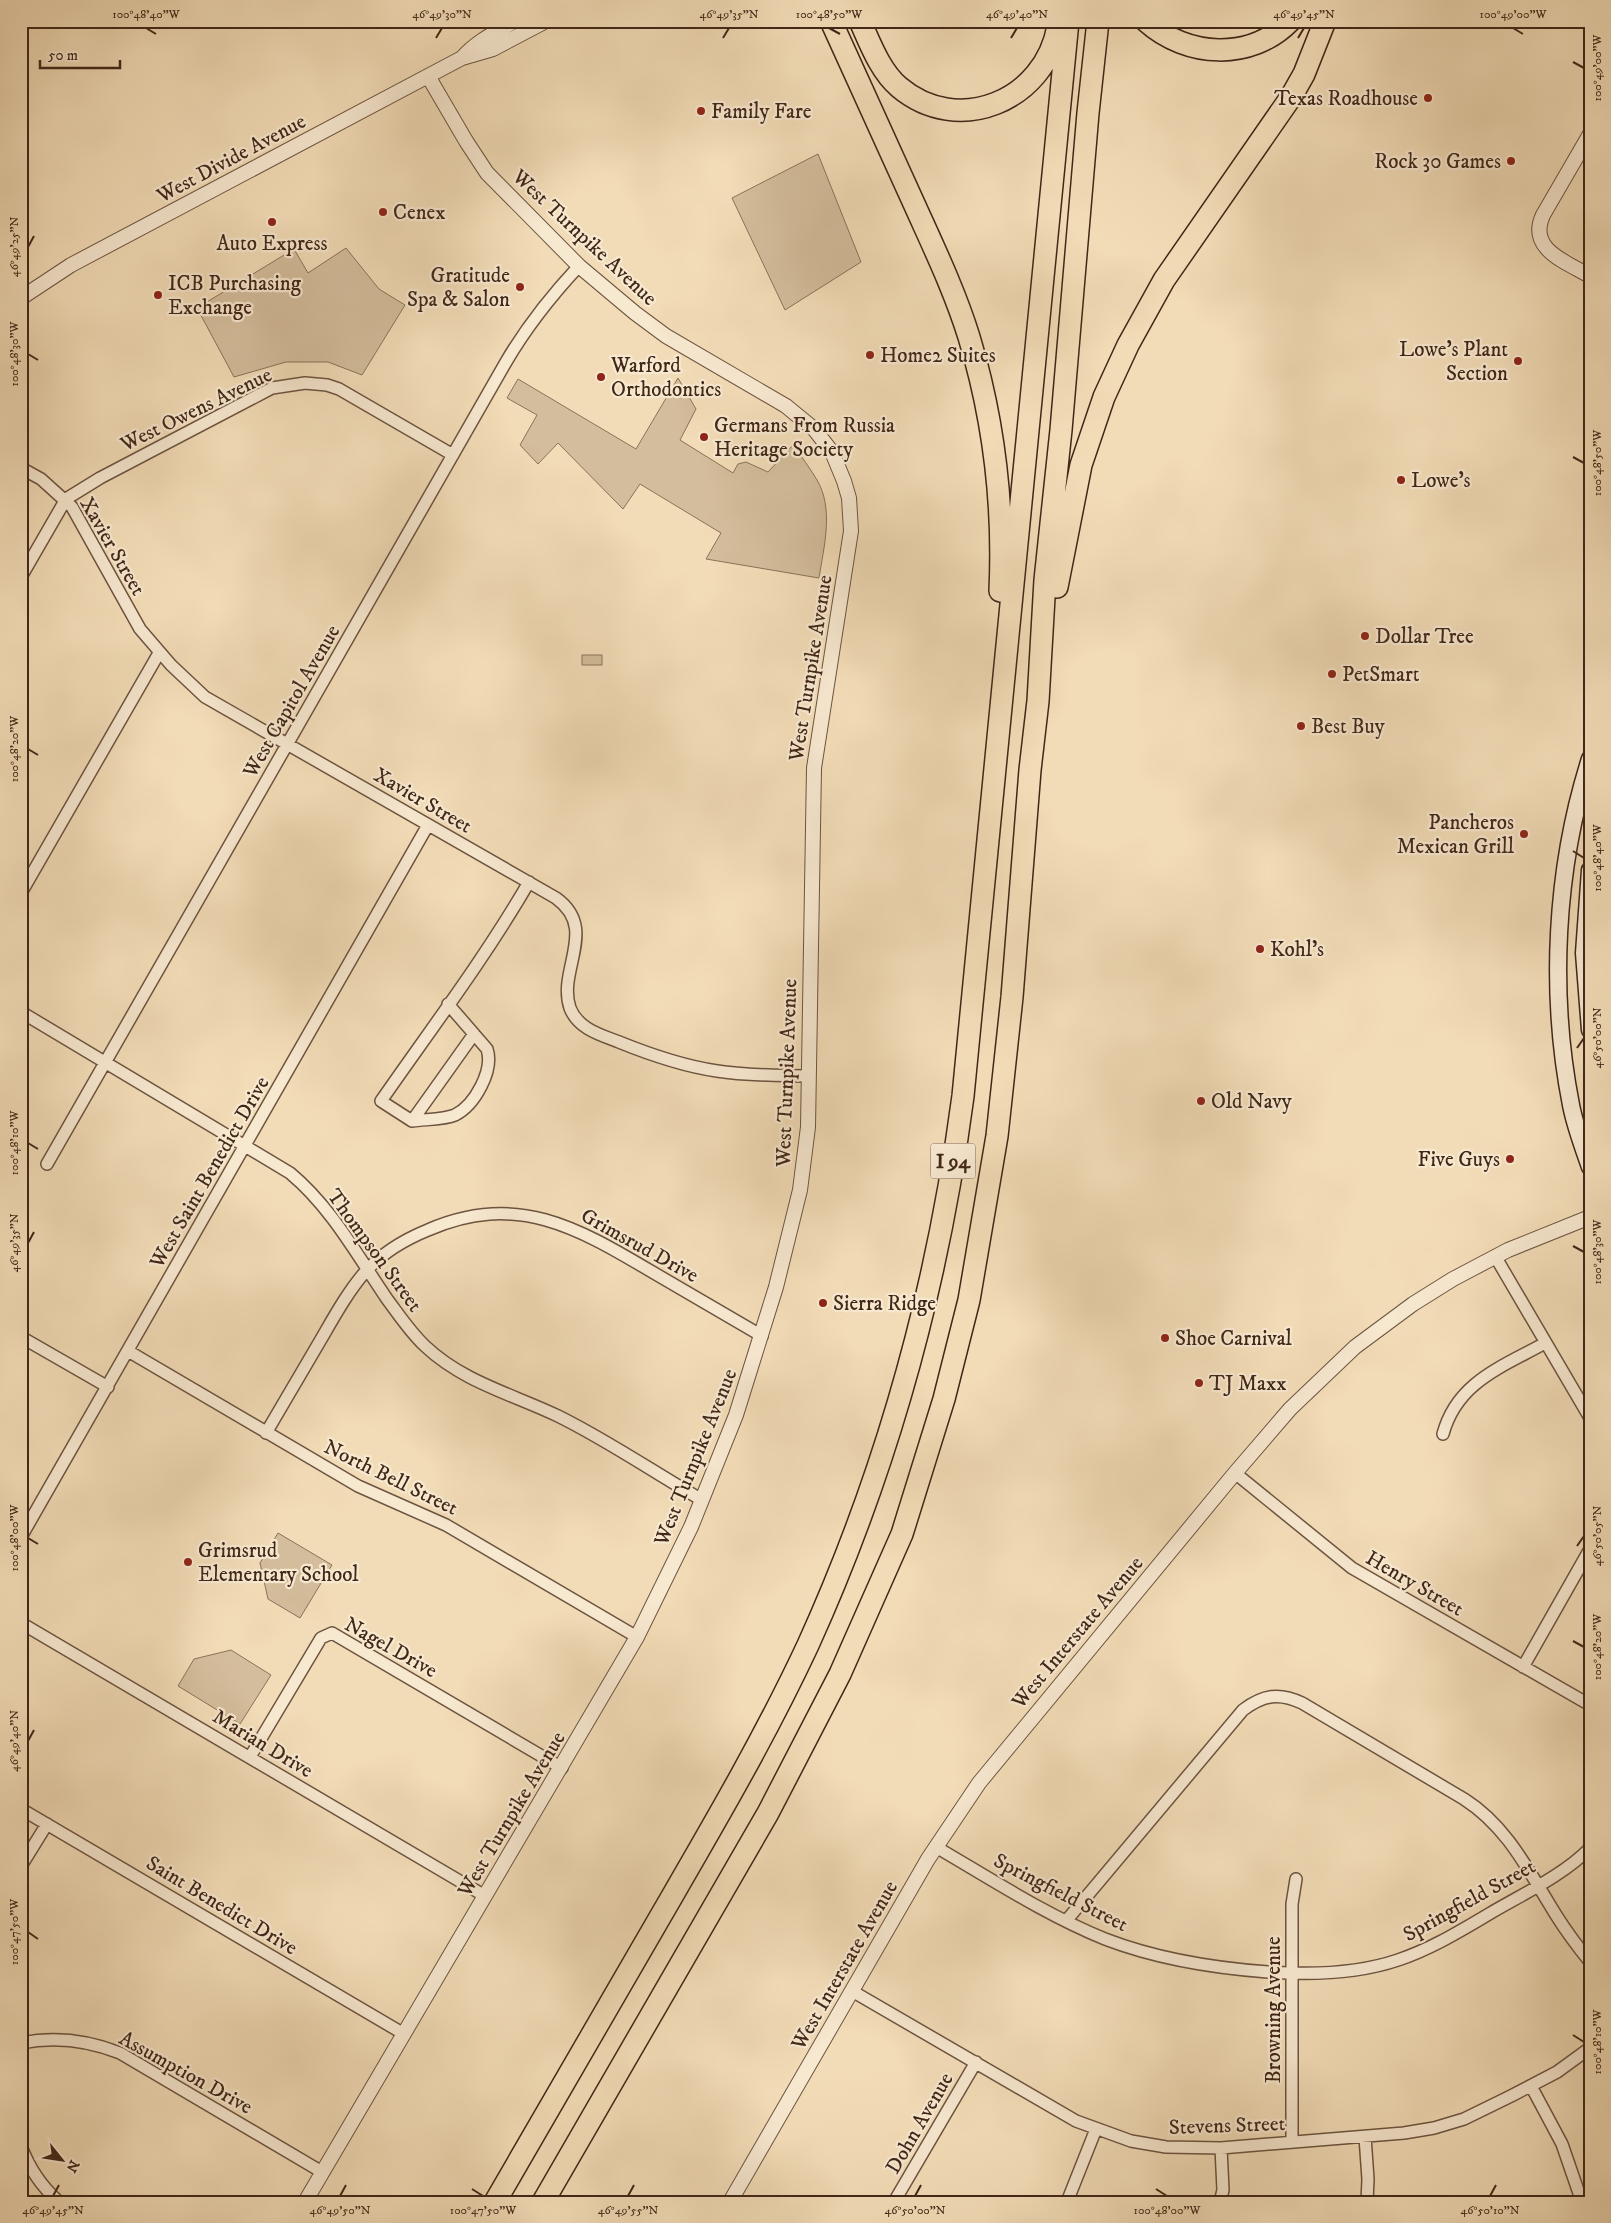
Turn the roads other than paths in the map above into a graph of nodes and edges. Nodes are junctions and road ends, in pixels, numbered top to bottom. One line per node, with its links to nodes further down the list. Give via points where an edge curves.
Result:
1 (516, 21): 11 (street, West Divide Avenue, via 471,47)
2 (546, 21): 11 (street, West Divide Avenue, via 493,49)
3 (831, 21): 33 (highway, via 950,284 976,363 994,448 1000,506 1001,570 978,863)
4 (860, 21): 5 (highway, via 889,76 906,93 929,104 967,111 1004,100 1029,82 1051,50)
5 (1059, 21)
6 (1068, 21): 33 (highway, I 94)
7 (1098, 21): 22 (highway, I 94, via 1045,580)
8 (1146, 21): 9 (highway, via 1179,42 1219,50 1252,45)
9 (1290, 21)
10 (1325, 21): 22 (highway, via 1292,97 1164,280 1104,397 1082,466)
11 (462, 58): 12 (street, West Divide Avenue)
12 (428, 76): 14 (street, West Turnpike Avenue, via 484,168); 16 (street, West Divide Avenue, via 71,265)
13 (1590, 134): 15 (street, via 1538,230 1544,247)
14 (579, 266): 17 (street, West Capitol Avenue, via 531,322); 35 (street, West Turnpike Avenue, via 666,336 805,420 832,452 844,481 851,514 849,548 814,768)
15 (1590, 276)
16 (21, 298)
17 (453, 455): 19 (street, West Owens Avenue, via 339,389 315,383 294,383 263,392 100,478); 23 (street, West Capitol Avenue)
18 (21, 468): 19 (street, Xavier Street, via 41,479)
19 (66, 500): 20 (street, West Owens Avenue); 21 (street, Xavier Street, via 77,514 133,618)
20 (21, 577)
21 (159, 653): 23 (street, Xavier Street, via 205,697); 28 (street)
22 (1038, 701): 87 (highway, I 94, via 1012,997 989,1194 969,1300 944,1399 902,1534 840,1674 768,1813)
23 (288, 745): 25 (street, Xavier Street); 34 (street, West Capitol Avenue)
24 (1590, 760): 39 (main road, via 1566,865 1559,1015 1571,1106)
25 (428, 825): 27 (street, Xavier Street); 37 (street, West Saint Benedict Drive)
26 (1590, 870): 31 (main road, via 1584,953)
27 (529, 882): 29 (street); 35 (street, Xavier Street, via 562,902 574,919 576,941 569,1002 574,1015 587,1029 657,1057 693,1067 731,1073)
28 (21, 894)
29 (448, 1004): 32 (street); 36 (street, via 381,1101)
30 (21, 1012): 34 (street, Thompson Street)
31 (1590, 1030)
32 (474, 1034): 36 (street); 36 (street, via 490,1058 486,1079 464,1109 453,1116)
33 (969, 1040): 86 (highway, I 94, via 952,1170 924,1307 887,1441 839,1573 792,1679 753,1755)
34 (105, 1062): 37 (street, Thompson Street); 38 (street, West Capitol Avenue)
35 (809, 1076): 44 (street, West Turnpike Avenue, via 808,1127 800,1190)
36 (412, 1121)
37 (246, 1145): 42 (street, Thompson Street, via 303,1184 327,1210); 46 (street, West Saint Benedict Drive)
38 (47, 1164)
39 (1590, 1167)
40 (1590, 1217): 41 (street, West Interstate Avenue)
41 (1496, 1256): 45 (street); 51 (street, West Interstate Avenue, via 1413,1304 1356,1347 1301,1398)
42 (367, 1270): 44 (street, Grimsrud Drive, via 408,1240 450,1221 495,1214 536,1217 594,1237); 49 (street, Grimsrud Drive, via 345,1298); 52 (street, Thompson Street, via 407,1327 447,1364 568,1422)
43 (21, 1336): 47 (street)
44 (762, 1336): 52 (street, West Turnpike Avenue)
45 (1545, 1343): 48 (street); 50 (street, via 1470,1387 1451,1411)
46 (128, 1351): 47 (street, West Saint Benedict Drive); 49 (street, North Bell Street)
47 (108, 1387): 53 (street, West Saint Benedict Drive)
48 (1590, 1418)
49 (266, 1433): 56 (street, North Bell Street, via 368,1492 451,1527)
50 (1443, 1434)
51 (1235, 1473): 57 (street, Henry Street, via 1352,1568); 63 (street, West Interstate Avenue, via 998,1760)
52 (702, 1500): 56 (street, West Turnpike Avenue)
53 (23, 1530)
54 (1590, 1549): 57 (street)
55 (21, 1623): 59 (street, Marian Drive)
56 (637, 1637): 60 (street, West Turnpike Avenue)
57 (1523, 1667): 58 (street, Henry Street)
58 (1590, 1705)
59 (250, 1757): 60 (street, Nagel Drive, via 321,1638 337,1634); 68 (street, Marian Drive)
60 (562, 1768): 68 (street, West Turnpike Avenue)
61 (21, 1808): 62 (street, Saint Benedict Drive)
62 (47, 1824): 65 (street); 73 (street, Saint Benedict Drive)
63 (936, 1847): 69 (street, Springfield Street); 72 (street, West Interstate Avenue)
64 (1590, 1848): 67 (street, Springfield Street, via 1570,1865)
65 (21, 1866)
66 (1296, 1879): 71 (street, Browning Avenue, via 1292,1904)
67 (1538, 1884): 69 (street, via 1508,1837 1475,1806 1302,1702 1278,1695 1255,1701 1243,1710); 70 (street, via 1556,1916); 71 (street, Springfield Street, via 1447,1939 1398,1960 1351,1970)
68 (485, 1896): 73 (street, West Turnpike Avenue)
69 (1066, 1921): 71 (street, Springfield Street, via 1106,1939 1164,1957 1222,1967)
70 (1590, 1962)
71 (1291, 1973): 80 (street, Browning Avenue)
72 (852, 1992): 76 (street, Stevens Street); 88 (street, West Interstate Avenue)
73 (404, 2034): 83 (street, West Turnpike Avenue)
74 (21, 2043): 83 (street, Assumption Drive, via 71,2040 120,2053)
75 (1590, 2048): 77 (street, Stevens Street)
76 (976, 2062): 78 (street, Stevens Street, via 1062,2114); 89 (street, Dohn Avenue)
77 (1531, 2086): 79 (street, Stevens Street, via 1449,2124 1418,2132); 93 (street, via 1562,2144)
78 (1096, 2129): 82 (street, Stevens Street, via 1148,2145 1184,2149); 90 (street)
79 (1365, 2136): 80 (street, Stevens Street); 92 (street)
80 (1292, 2142): 82 (street, Stevens Street)
81 (21, 2146): 84 (street, via 30,2167)
82 (1222, 2148): 91 (street, via 1223,2190)
83 (322, 2172): 85 (street, West Turnpike Avenue)
84 (60, 2202)
85 (305, 2202)
86 (495, 2202)
87 (543, 2202)
88 (730, 2202)
89 (894, 2202)
90 (1067, 2202)
91 (1220, 2202)
92 (1367, 2202)
93 (1582, 2202)

